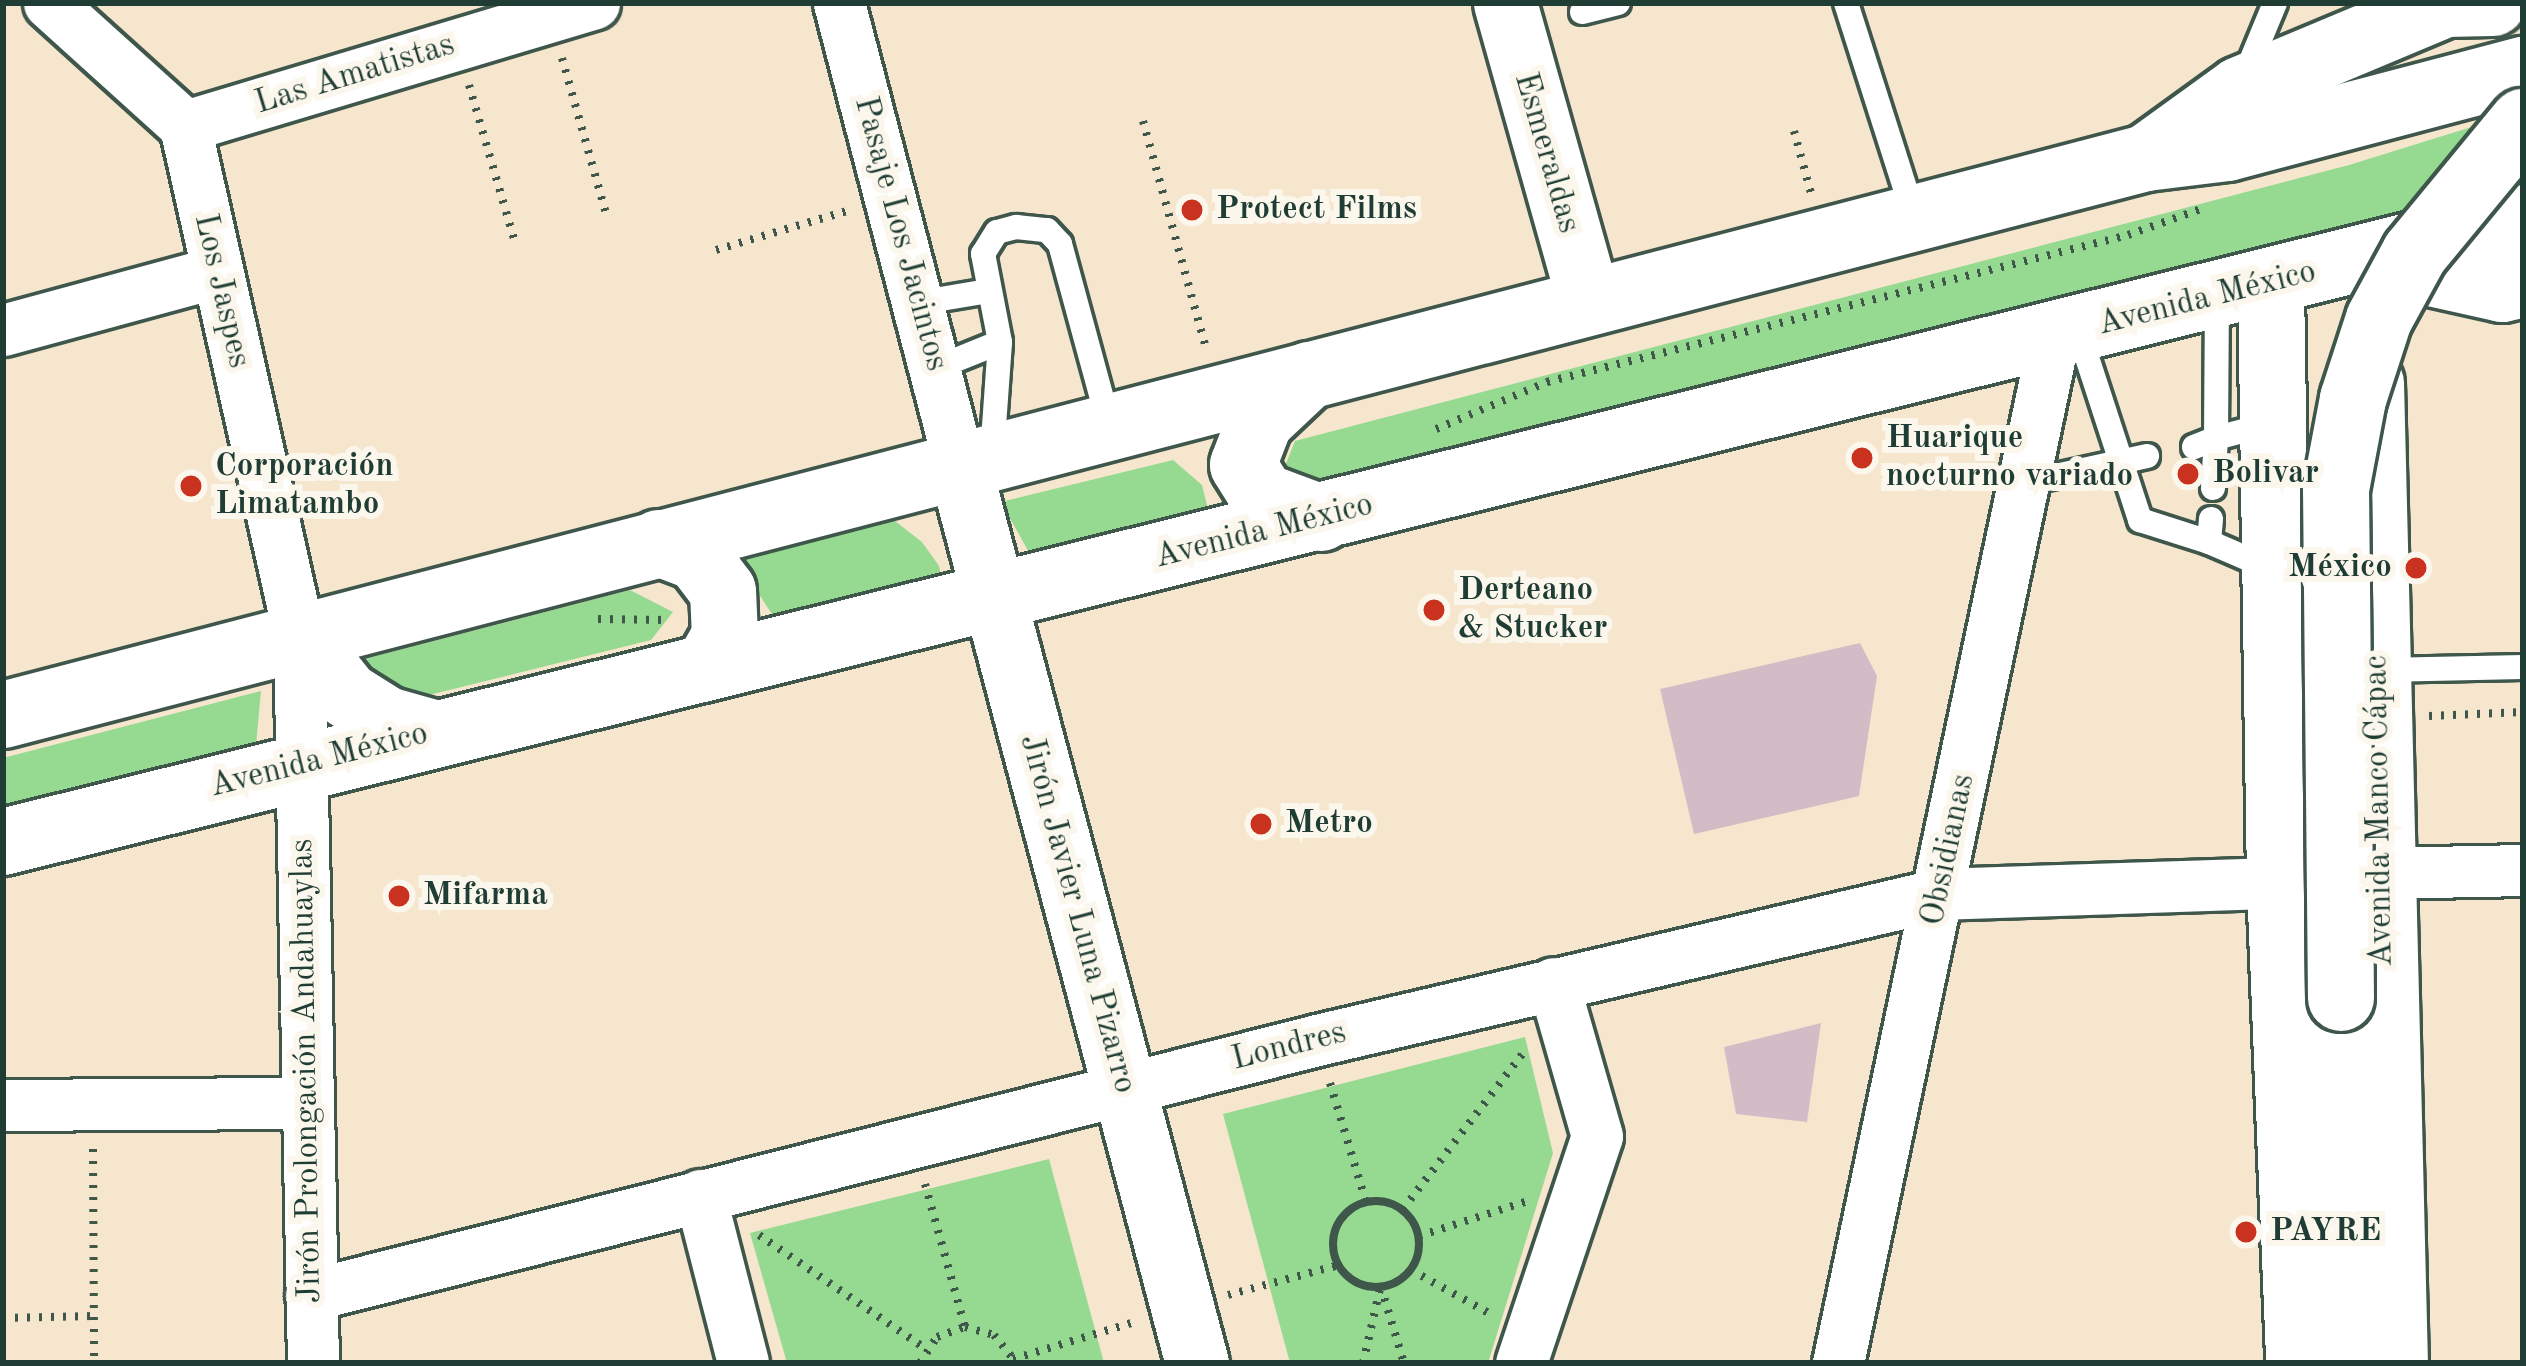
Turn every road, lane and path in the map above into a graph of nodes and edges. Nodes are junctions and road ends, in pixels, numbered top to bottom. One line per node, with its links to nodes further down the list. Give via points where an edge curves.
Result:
1 (49, 3): 16 (street)
2 (839, 3): 18 (street, Pasaje Los Jacintos)
3 (1505, 3): 29 (street, Esmeraldas)
4 (1618, 3): 10 (lane)
5 (1846, 3): 20 (lane)
6 (2275, 3): 13 (lane)
7 (2445, 3): 8 (main road); 13 (main road)
8 (2493, 3)
9 (572, 9): 11 (street, Las Amatistas); 19 (path)
10 (1582, 12)
11 (458, 44): 16 (street, Las Amatistas); 22 (path)
12 (2523, 70): 17 (main road, via 2228,148)
13 (2240, 90): 17 (main road)
14 (1143, 121): 36 (path)
15 (2523, 122): 91 (main road, bridge, via 2414,253 2379,319 2336,489)
16 (185, 126): 25 (street, Los Jaspes)
17 (2146, 158): 20 (main road)
18 (890, 198): 23 (path); 30 (street, Pasaje Los Jacintos)
19 (606, 213)
20 (1914, 218): 29 (main road)
21 (2523, 218): 24 (main road, Avenida México)
22 (514, 239)
23 (716, 250)
24 (2368, 259): 26 (main road, via 2502,290); 27 (main road, Avenida México); 50 (main road, Avenida Manco Cápac)
25 (217, 272): 31 (street); 47 (street, Los Jaspes)
26 (2523, 284)
27 (2244, 290): 32 (main road, Avenida México); 38 (main road)
28 (989, 291): 30 (lane); 33 (lane); 37 (lane, via 983,254 997,232 1032,226 1054,234)
29 (1588, 302): 35 (main road)
30 (917, 303): 34 (street, Pasaje Los Jacintos)
31 (3, 330)
32 (2066, 333): 40 (lane); 41 (street, Obsidianas); 43 (main road, Avenida México)
33 (1000, 342): 34 (lane); 39 (lane)
34 (936, 368): 39 (street, Pasaje Los Jacintos)
35 (1312, 373): 36 (main road); 43 (main road, via 1260,421 1243,465 1262,496)
36 (1219, 397): 37 (main road)
37 (1109, 426): 39 (main road)
38 (2228, 436): 42 (lane); 45 (main road)
39 (975, 459): 44 (main road); 46 (street, Jirón Javier Luna Pizarro)
40 (2135, 459): 41 (lane); 45 (lane, via 2140,520 2210,531)
41 (2024, 483): 59 (street, Obsidianas)
42 (2213, 488)
43 (1321, 518): 46 (main road, Avenida México)
44 (659, 543): 47 (main road); 48 (main road, via 698,558 723,591 725,636)
45 (2274, 571): 58 (main road)
46 (994, 598): 48 (main road, Avenida México); 62 (street, Jirón Javier Luna Pizarro)
47 (298, 635): 52 (main road); 53 (main road, via 347,695 387,720); 54 (street, Jirón Prolongación Andahuaylas)
48 (707, 667): 53 (main road, Avenida México)
49 (2523, 667): 50 (lane)
50 (2378, 694): 51 (path); 57 (main road, Avenida Manco Cápac)
51 (2523, 712)
52 (3, 715)
53 (433, 733): 54 (main road, Avenida México)
54 (301, 765): 55 (main road, Avenida México); 63 (street, Jirón Prolongación Andahuaylas)
55 (3, 842)
56 (2523, 870): 57 (street)
57 (2381, 873): 92 (main road, Avenida Manco Cápac)
58 (2280, 883): 59 (street, Londres); 90 (main road)
59 (1940, 894): 60 (street, Londres); 89 (street, Obsidianas)
60 (1557, 994): 61 (street, Londres); 67 (street, via 1597,1136); 70 (path)
61 (1317, 1040): 62 (street, Londres); 69 (path)
62 (1124, 1090): 66 (street, Londres); 79 (street, Jirón Javier Luna Pizarro)
63 (308, 1102): 64 (street); 75 (street, Jirón Prolongación Andahuaylas)
64 (92, 1104): 65 (street); 76 (path)
65 (3, 1105)
66 (913, 1142): 68 (street, Londres); 78 (path)
67 (1581, 1184): 71 (path); 81 (street)
68 (700, 1196): 75 (street, Londres); 80 (path); 85 (street)
69 (1366, 1202): 70 (path); 72 (path, via 1336,1227)
70 (1403, 1209): 71 (path)
71 (1419, 1236): 73 (path)
72 (1339, 1264): 74 (path, via 1356,1282); 79 (path)
73 (1412, 1270): 74 (path); 81 (path)
74 (1381, 1287): 87 (path); 88 (path)
75 (311, 1295): 84 (street, Jirón Prolongación Andahuaylas)
76 (94, 1316): 77 (path); 83 (path)
77 (3, 1318)
78 (965, 1327): 80 (path); 82 (path, via 994,1335)
79 (1189, 1335): 82 (path)
80 (926, 1349): 86 (path)
81 (1526, 1350)
82 (1014, 1361)
83 (94, 1363)
84 (313, 1363)
85 (743, 1363)
86 (920, 1363)
87 (1363, 1363)
88 (1404, 1363)
89 (1838, 1363)
90 (2299, 1363)
91 (2347, 1363)
92 (2395, 1363)

